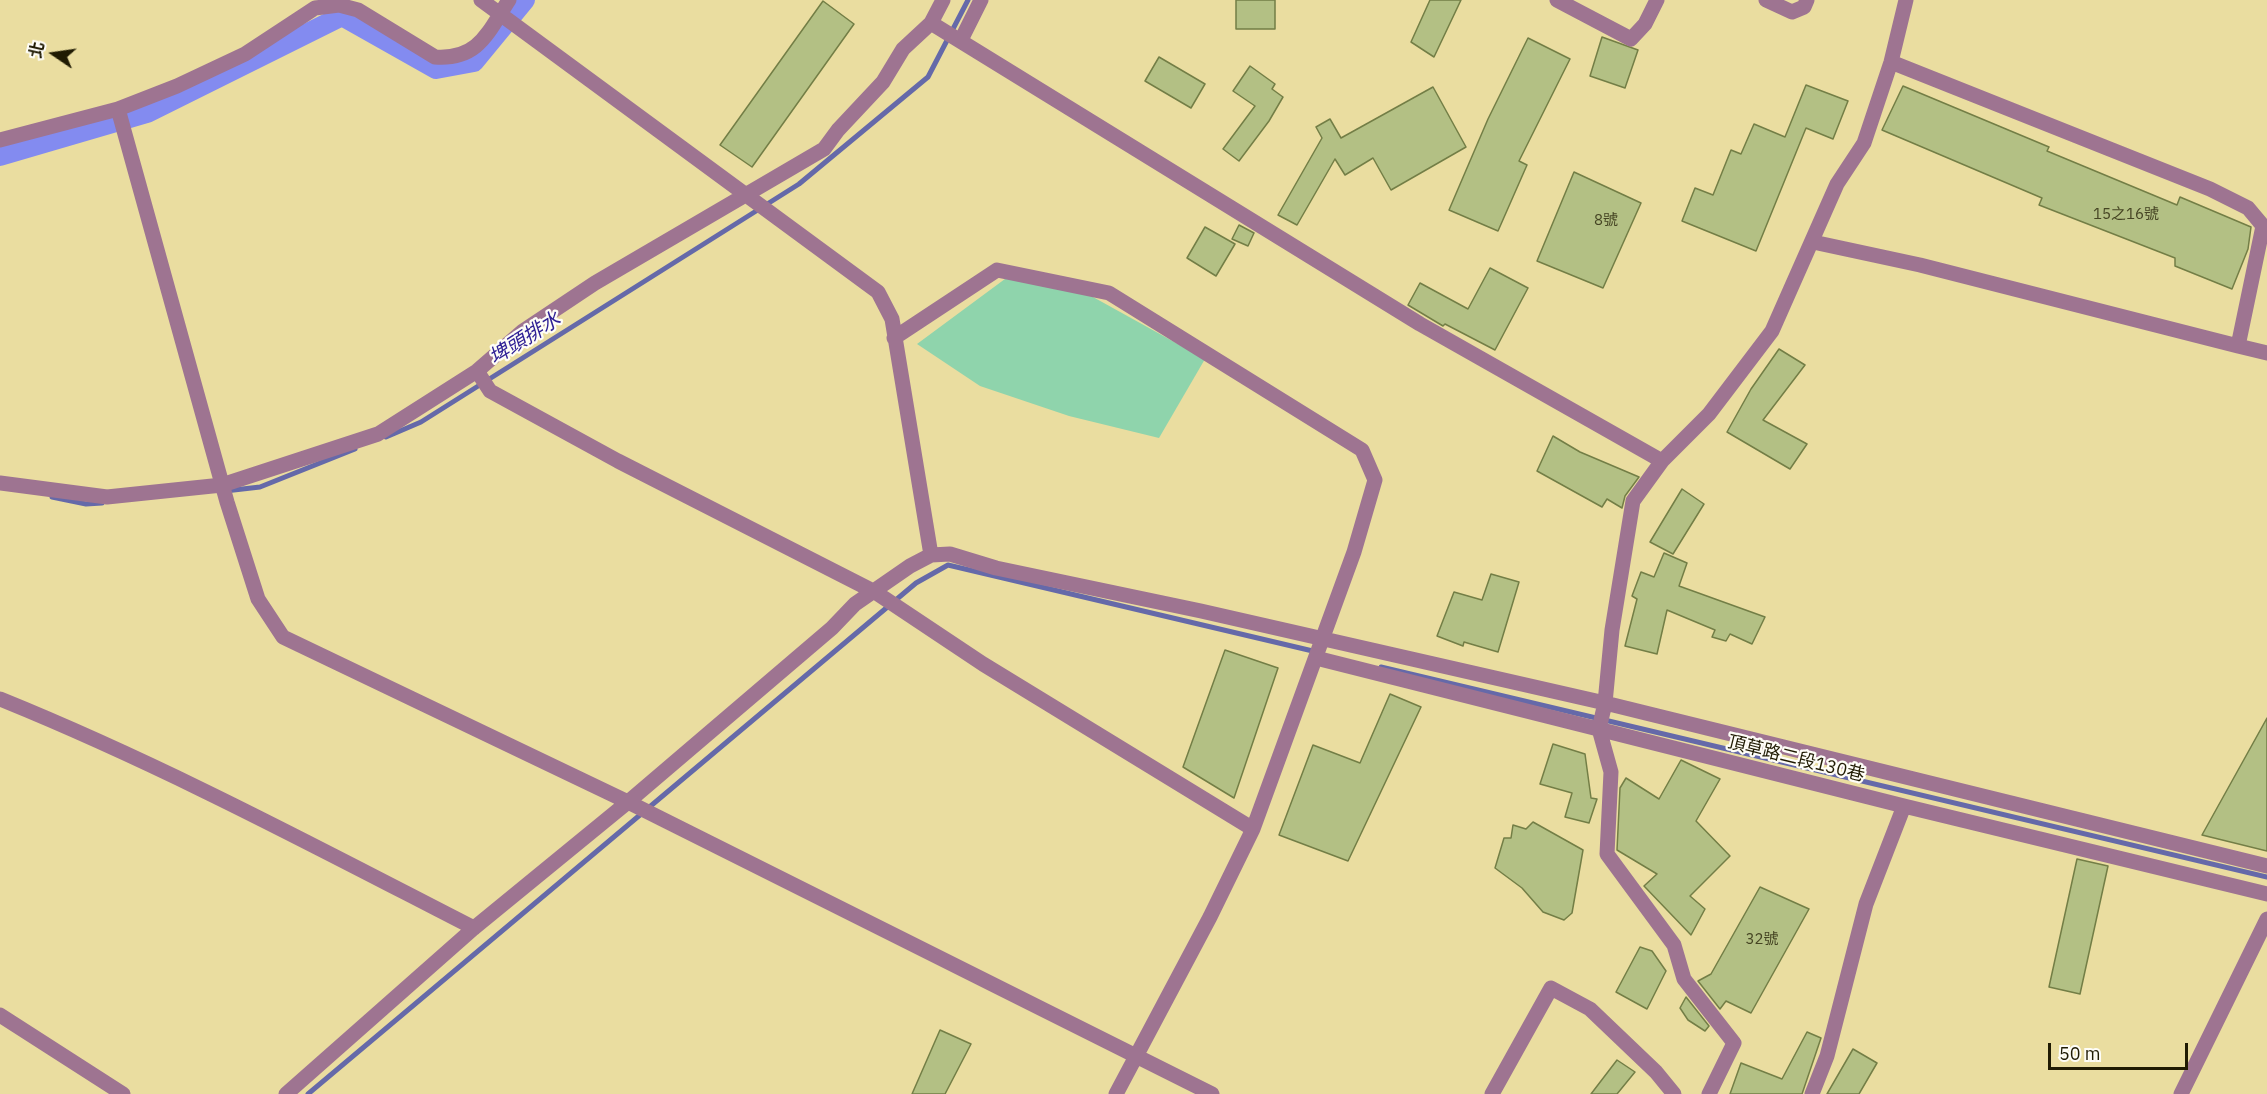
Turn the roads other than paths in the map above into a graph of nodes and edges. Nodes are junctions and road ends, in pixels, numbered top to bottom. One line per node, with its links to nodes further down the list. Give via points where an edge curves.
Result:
1 (481, 0): 10 (street)
2 (509, 0): 10 (street)
3 (943, 0): 11 (street)
4 (981, 0): 12 (street)
5 (1557, 0): 6 (street, via 1631,39)
6 (1658, 0)
7 (1766, 0): 8 (street, via 1792,12 1804,7)
8 (1807, 0)
9 (1906, 0): 13 (street)
10 (500, 14): 14 (street, via 474,50 447,58 435,57 358,10 339,5 315,8 245,54); 16 (street)
11 (931, 23): 12 (street); 16 (street, via 903,49 882,82 824,149)
12 (961, 40): 22 (street, via 1410,318)
13 (1891, 62): 17 (street, via 1864,143 1837,184); 19 (street, via 2210,189 2248,208 2263,226)
14 (118, 109): 15 (street); 24 (street)
15 (0, 140)
16 (746, 194): 18 (street, via 878,292 892,319); 21 (street, via 586,289 523,331)
17 (1813, 242): 19 (street, via 1920,265); 22 (street, via 1772,331 1709,414)
18 (894, 338): 25 (street); 27 (street, via 997,270 1110,293 1362,450 1375,480)
19 (2238, 346): 20 (street)
20 (2267, 353)
21 (477, 371): 24 (street, via 378,434); 26 (street, via 490,391)
22 (1662, 462): 29 (street, via 1633,501)
23 (0, 483): 24 (street, via 107,497)
24 (222, 485): 31 (street, via 258,599 283,637)
25 (931, 555): 26 (street); 27 (street, via 950,554 996,568 1201,610)
26 (875, 592): 31 (street, via 855,604); 33 (street, via 983,664)
27 (1319, 649): 29 (street); 30 (street, 頂草路二段130巷); 33 (street)
28 (0, 699): 37 (street, via 208,792)
29 (1605, 703): 30 (street); 34 (street)
30 (1599, 729): 32 (street, 頂草路二段130巷); 46 (street, via 1611,772 1608,854 1674,945 1684,979 1734,1043)
31 (628, 802): 37 (street); 39 (street)
32 (1904, 806): 35 (street, 頂草路二段130巷); 47 (street, via 1866,904 1827,1056)
33 (1253, 829): 39 (street)
34 (2267, 866)
35 (2267, 894)
36 (2267, 919): 48 (street)
37 (474, 928): 41 (street)
38 (0, 1015): 40 (street)
39 (1136, 1058): 42 (street); 43 (street)
40 (123, 1094)
41 (286, 1094)
42 (1116, 1094)
43 (1212, 1094)
44 (1492, 1094): 45 (street, via 1551,988 1590,1009)
45 (1674, 1094)
46 (1709, 1094)
47 (1812, 1094)
48 (2181, 1094)

